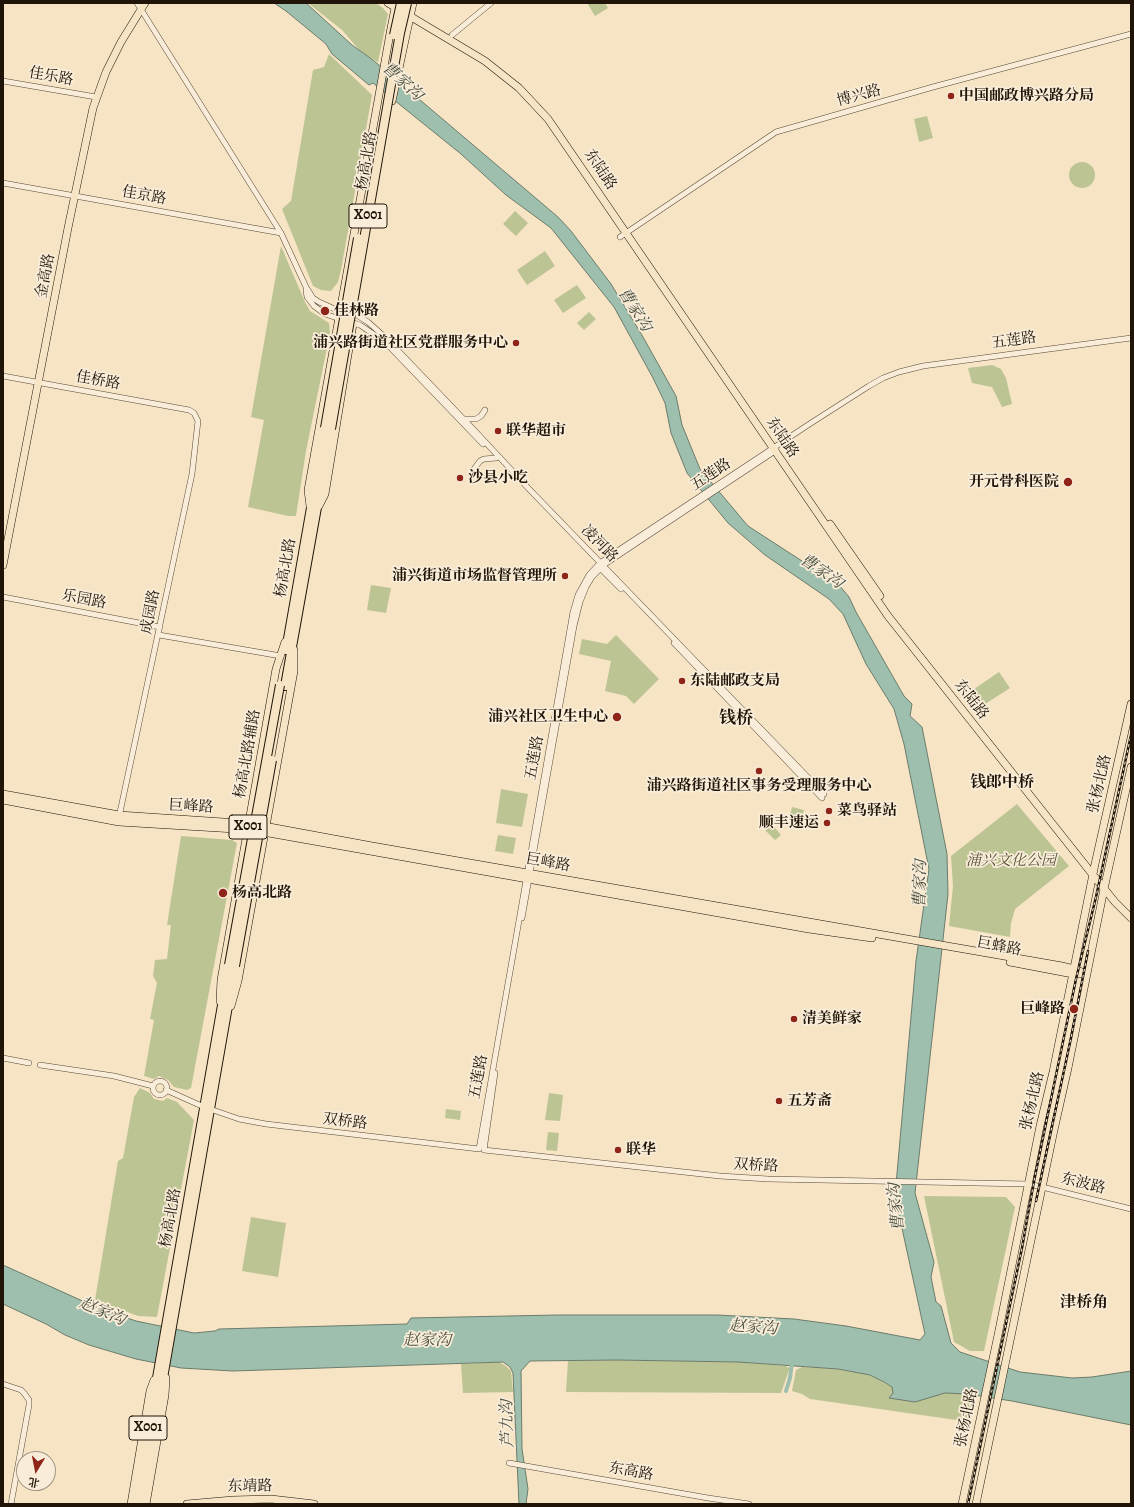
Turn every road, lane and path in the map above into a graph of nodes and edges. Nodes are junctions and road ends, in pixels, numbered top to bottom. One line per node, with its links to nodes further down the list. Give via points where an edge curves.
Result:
1 (388, 3): 5 (main road, 东陆路)
2 (407, 3): 28 (highway, 杨高北路 / X001, bridge)
3 (413, 3): 7 (main road, 杨高北路 / X001)
4 (491, 3): 9 (street)
5 (398, 4): 7 (main road, 东陆路); 18 (main road, 杨高北路 / X001, via 384,66); 28 (highway, 杨高北路 / X001, bridge)
6 (141, 5): 11 (main road, 金高路, via 106,72); 14 (street)
7 (410, 13): 9 (main road, 东陆路); 15 (main road, 东陆路, via 485,61 528,96 557,131); 19 (main road, 杨高北路 / X001)
8 (1131, 34): 15 (street, 博兴路, via 776,132)
9 (452, 35): 15 (main road, 东陆路, via 496,63 537,99 561,129)
10 (3, 81): 11 (street, 佳乐路)
11 (96, 97): 13 (main road, 金高路)
12 (3, 182): 13 (street, 佳京路)
13 (75, 195): 14 (street, 佳京路); 24 (main road, 金高路)
14 (280, 231): 17 (street)
15 (628, 231): 16 (street, 博兴路); 29 (main road, 东陆路)
16 (620, 237)
17 (306, 287): 18 (street, via 318,302); 20 (street, via 307,297 314,306 325,314)
18 (340, 310): 19 (street); 20 (main road, 杨高北路 / X001)
19 (355, 314): 21 (main road, 杨高北路 / X001); 27 (street, 凌河路, via 387,339)
20 (339, 319): 21 (street); 32 (main road, 杨高北路 / X001, via 308,490)
21 (353, 322): 30 (street, 凌河路, via 385,342); 32 (main road, 杨高北路 / X001, via 324,494)
22 (1131, 338): 29 (street, 五莲路, via 978,358 903,371 869,386)
23 (3, 376): 24 (street, 佳桥路)
24 (39, 383): 25 (street, 佳桥路); 33 (main road, 金高路)
25 (188, 410): 36 (street, 成园路, via 194,413 198,421 192,474)
26 (485, 410): 27 (street, via 476,419)
27 (464, 419): 34 (street, 凌河路)
28 (328, 429): 32 (highway, 杨高北路 / X001)
29 (775, 448): 34 (street, 五莲路); 48 (main road, 东陆路, via 896,626)
30 (496, 458): 31 (street, via 480,461); 34 (street, 凌河路)
31 (474, 469)
32 (313, 511): 37 (highway, 杨高北路 / X001)
33 (3, 565)
34 (600, 565): 43 (street, 凌河路); 49 (street, 五莲路, via 586,587 577,613)
35 (3, 597): 36 (street, 乐园路)
36 (160, 627): 38 (street, 成园路)
37 (292, 631): 39 (main road, 杨高北路辅路 / X001); 47 (main road, 杨高北路辅路 / X001, via 294,671); 55 (highway, 杨高北路 / X001, bridge)
38 (159, 635): 39 (street); 45 (street, 成园路)
39 (281, 656): 46 (main road, 杨高北路辅路 / X001, via 276,668)
40 (1131, 704): 48 (main road, 张杨北路)
41 (1131, 768): 50 (main road, 张杨北路)
42 (3, 794): 45 (main road, 巨峰路)
43 (823, 796)
44 (3, 800): 45 (main road, 巨峰路)
45 (119, 819): 46 (main road, 巨峰路)
46 (249, 827): 47 (main road, 巨峰路); 55 (main road, 杨高北路辅路 / X001, via 221,980)
47 (266, 829): 49 (main road, 巨峰路); 55 (main road, 杨高北路辅路 / X001, via 238,981)
48 (1094, 872): 50 (main road, 东陆路); 53 (main road, 张杨北路)
49 (528, 876): 53 (main road, 巨峰路); 62 (street, 五莲路)
50 (1105, 886): 51 (main road, 东陆路); 52 (main road, 东陆路); 54 (main road, 张杨北路)
51 (1131, 912)
52 (1131, 918)
53 (1074, 972): 54 (main road, 巨峰路); 63 (main road, 张杨北路)
54 (1087, 974): 64 (main road, 张杨北路)
55 (221, 1027): 61 (highway, 杨高北路 / X001)
56 (3, 1058): 57 (street)
57 (29, 1063)
58 (40, 1065): 59 (street, 双桥路, via 114,1076)
59 (153, 1086): 60 (street, 双桥路, via 162,1082); 60 (street, 双桥路, via 153,1090 158,1094 164,1094)
60 (166, 1090): 61 (street, 双桥路)
61 (207, 1108): 62 (street, 双桥路, via 239,1119 266,1124); 66 (highway, 杨高北路 / X001)
62 (481, 1149): 63 (street, 双桥路, via 720,1176)
63 (1028, 1184): 64 (street, 东波路); 77 (main road, 张杨北路)
64 (1042, 1186): 65 (street, 东波路); 78 (main road, 张杨北路)
65 (1131, 1209)
66 (164, 1353): 70 (main road, X001, via 150,1391); 71 (highway, 杨高北路 / X001); 72 (highway, 杨高北路 / X001); 73 (main road, X001, via 165,1394)
67 (3, 1384): 69 (street, via 21,1390 27,1396 29,1405)
68 (509, 1463): 76 (street, 东高路)
69 (11, 1504)
70 (131, 1504)
71 (135, 1504)
72 (141, 1504)
73 (146, 1504)
74 (187, 1504): 75 (main road, 东靖路, via 271,1499)
75 (314, 1504)
76 (749, 1504)
77 (962, 1504)
78 (976, 1504)

